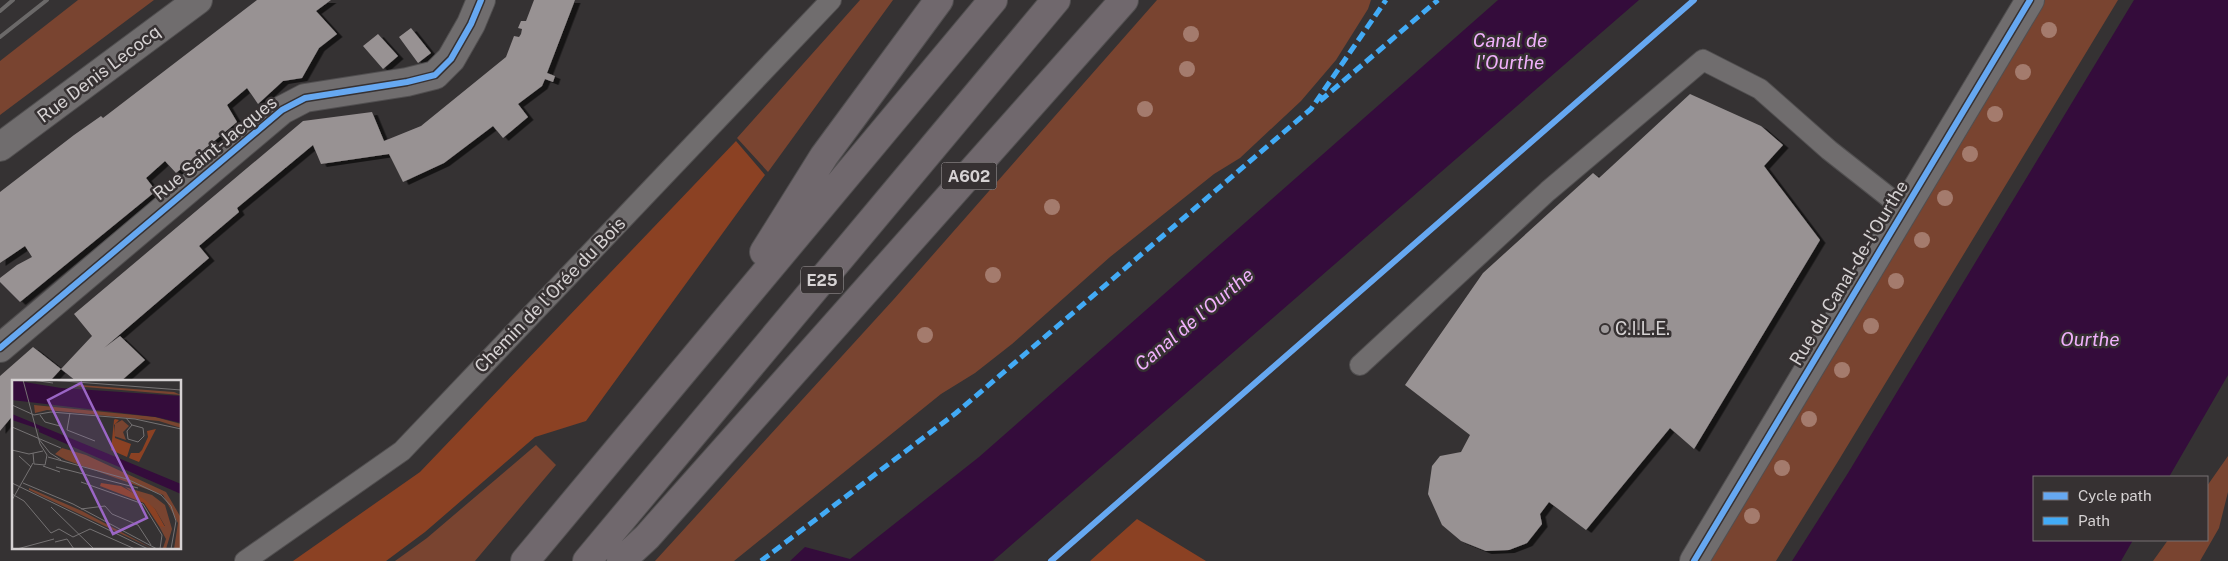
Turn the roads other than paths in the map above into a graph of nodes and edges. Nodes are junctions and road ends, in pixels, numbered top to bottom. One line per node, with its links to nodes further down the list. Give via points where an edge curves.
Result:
1 (198, 0): 9 (street, Rue Denis Lecocq)
2 (481, 0): 12 (street, Rue Saint-Jacques, via 451,59 435,75 305,98 282,110)
3 (831, 0): 14 (lane, Chemin de l'Orée du Bois, via 402,451)
4 (939, 0): 11 (highway, via 824,156)
5 (993, 0): 11 (highway, E25)
6 (1056, 0): 16 (highway, E25)
7 (1124, 0): 17 (highway, A602, via 687,493)
8 (2030, 0): 10 (street, Rue du Canal-de-l'Ourthe)
9 (0, 147)
10 (1904, 209): 13 (lane, via 1829,150 1760,89 1703,60 1548,191); 18 (street, Rue du Canal-de-l'Ourthe)
11 (709, 340): 15 (highway, E25)
12 (0, 348)
13 (1360, 365)
14 (245, 561)
15 (525, 561)
16 (587, 561)
17 (621, 561)
18 (1694, 561)

